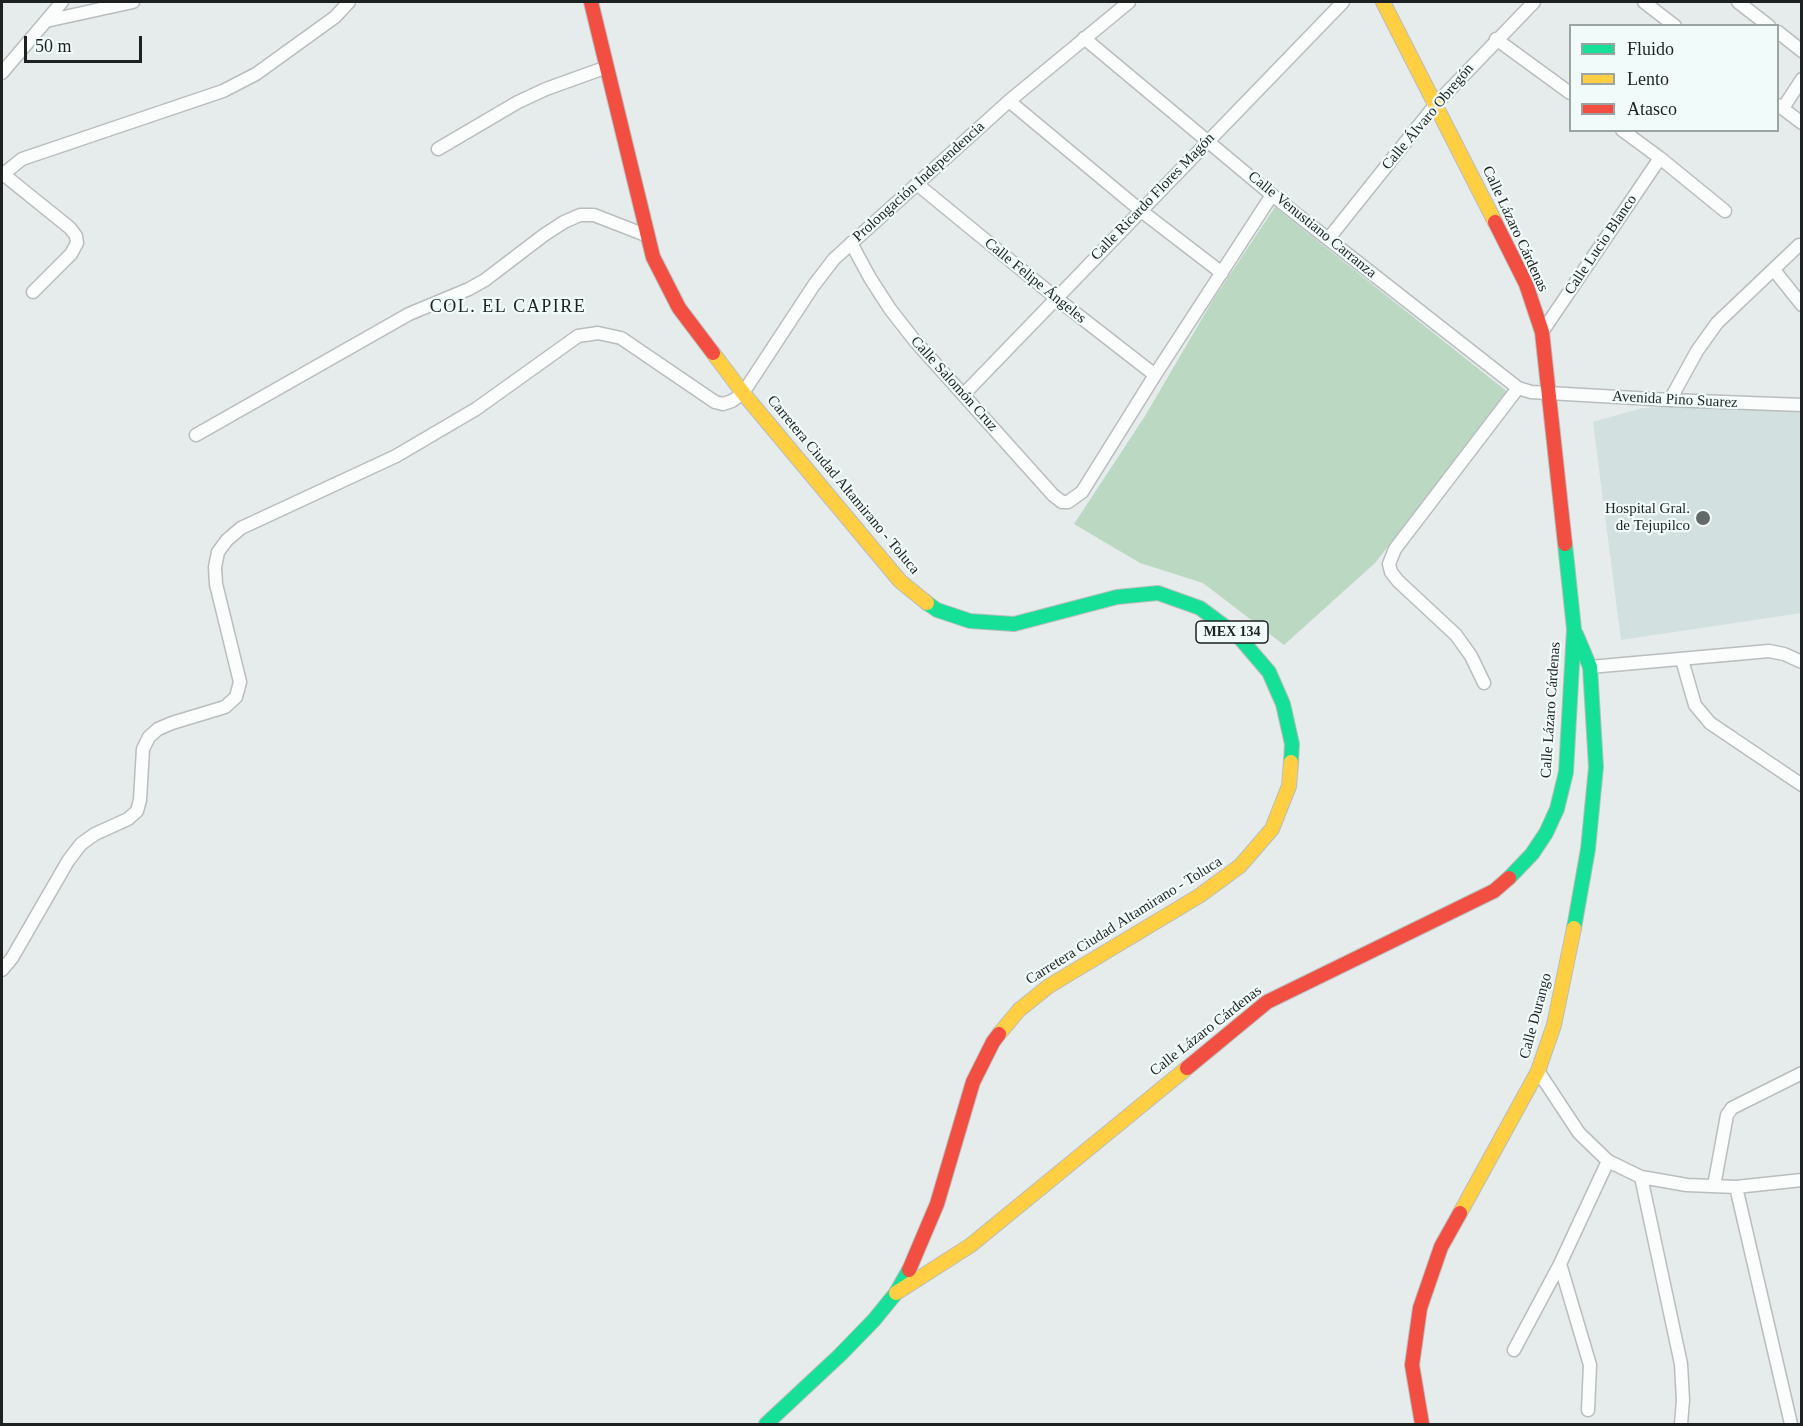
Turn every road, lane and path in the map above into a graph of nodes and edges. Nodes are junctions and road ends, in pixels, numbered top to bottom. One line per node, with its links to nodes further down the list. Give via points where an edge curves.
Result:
1 (62, 2): 11 (street)
2 (133, 2): 11 (street)
3 (349, 2): 30 (street, via 335,17 256,74 223,91 22,159)
4 (591, 2): 18 (street, Carretera Ciudad Altamirano - Toluca / MEX 134)
5 (1129, 2): 15 (street, Prolongación Independencia)
6 (1343, 2): 27 (street, Calle Ricardo Flores Magón)
7 (1383, 2): 23 (street, Calle Lázaro Cárdenas)
8 (1534, 2): 16 (street, Calle Álvaro Obregón)
9 (1644, 2): 12 (street)
10 (1744, 3): 13 (street)
11 (46, 21): 19 (street)
12 (1672, 24)
13 (1767, 24)
14 (1779, 33): 17 (street)
15 (1084, 38): 22 (street, Prolongación Independencia); 27 (street, Calle Venustiano Carranza)
16 (1496, 39): 21 (street); 23 (street, Calle Álvaro Obregón)
17 (1802, 51)
18 (607, 67): 28 (street, via 518,102); 35 (street, Carretera Ciudad Altamirano - Toluca / MEX 134)
19 (2, 73)
20 (1802, 79): 24 (street)
21 (1569, 92)
22 (1009, 101): 31 (street, Prolongación Independencia); 33 (street)
23 (1436, 104): 36 (street, Calle Álvaro Obregón); 44 (street, Calle Lázaro Cárdenas, via 1526,284)
24 (1780, 106): 25 (street)
25 (1802, 123)
26 (1625, 132): 29 (street)
27 (1209, 141): 32 (street, Calle Venustiano Carranza); 33 (street, Calle Ricardo Flores Magón)
28 (438, 149)
29 (1660, 158): 34 (street); 44 (street, Calle Lucio Blanco)
30 (2, 175): 41 (street, via 76,236 71,254)
31 (917, 184): 37 (street, Prolongación Independencia); 42 (street, Calle Felipe Ángeles)
32 (1272, 195): 36 (street, Calle Venustiano Carranza); 40 (street)
33 (1140, 210): 40 (street); 42 (street, Calle Ricardo Flores Magón)
34 (1725, 211)
35 (648, 236): 48 (street, Carretera Ciudad Altamirano - Toluca / MEX 134, via 653,257 679,308); 52 (street, via 594,215 580,215 564,222 477,284 409,314)
36 (1329, 238): 46 (street, Calle Venustiano Carranza)
37 (851, 243): 48 (street, Prolongación Independencia, via 814,285); 49 (street, Calle Salomón Cruz, via 890,309)
38 (1799, 245): 39 (street)
39 (1774, 270): 43 (street); 50 (street, via 1717,323)
40 (1222, 273): 45 (street)
41 (33, 292)
42 (1056, 298): 45 (street, Calle Felipe Ángeles); 49 (street, Calle Ricardo Flores Magón)
43 (1802, 305)
44 (1542, 332): 47 (street, Calle Lázaro Cárdenas)
45 (1155, 375): 49 (street, Calle Salomón Cruz, via 1082,492 1068,502 1053,495)
46 (1518, 388): 47 (street); 57 (street, via 1395,549 1389,564 1398,581 1456,634)
47 (1549, 392): 50 (street, Avenida Pino Suarez); 53 (street, Calle Lázaro Cárdenas)
48 (743, 393): 59 (street, via 719,404 621,338 598,333 578,336 476,409 396,456 241,528 218,552 215,567 240,682 236,697 225,707 172,723 150,737 143,749 137,811 81,844); 68 (street, Carretera Ciudad Altamirano - Toluca / MEX 134, via 900,581 937,610 970,621 1014,624 1117,597 1158,594 1200,608 1239,637 1269,672 1283,704 1292,744 1289,786 1272,829 1240,866 1199,896 1049,986 1018,1010 993,1042 973,1082 937,1204 914,1262)
49 (964, 394)
50 (1670, 400): 51 (street, Avenida Pino Suarez)
51 (1802, 405)
52 (196, 435)
53 (1574, 629): 56 (street, Calle Durango); 68 (street, Calle Lázaro Cárdenas, via 1566,772 1557,809 1532,854 1514,874 1494,891 1267,1002 972,1245)
54 (1682, 660): 55 (street, via 1769,651); 56 (street); 58 (street, via 1695,705 1710,723)
55 (1802, 662)
56 (1590, 667): 60 (street, Calle Durango, via 1596,767 1588,849 1554,1025)
57 (1484, 683)
58 (1802, 785)
59 (2, 970)
60 (1538, 1071): 62 (street, via 1564,1114); 72 (street, Calle Durango, via 1441,1247 1420,1308 1412,1365)
61 (1802, 1073): 65 (street, via 1732,1108 1726,1116)
62 (1608, 1161): 63 (street); 67 (street)
63 (1641, 1177): 65 (street); 73 (street, via 1681,1364)
64 (1802, 1180): 66 (street)
65 (1714, 1186): 66 (street)
66 (1736, 1187): 74 (street)
67 (1560, 1264): 69 (street); 70 (street, via 1590,1365)
68 (896, 1293): 71 (street, Carretera Ciudad Altamirano - Toluca / MEX 134, via 840,1355)
69 (1514, 1350)
70 (1588, 1410)
71 (766, 1425)
72 (1422, 1425)
73 (1681, 1425)
74 (1791, 1425)

